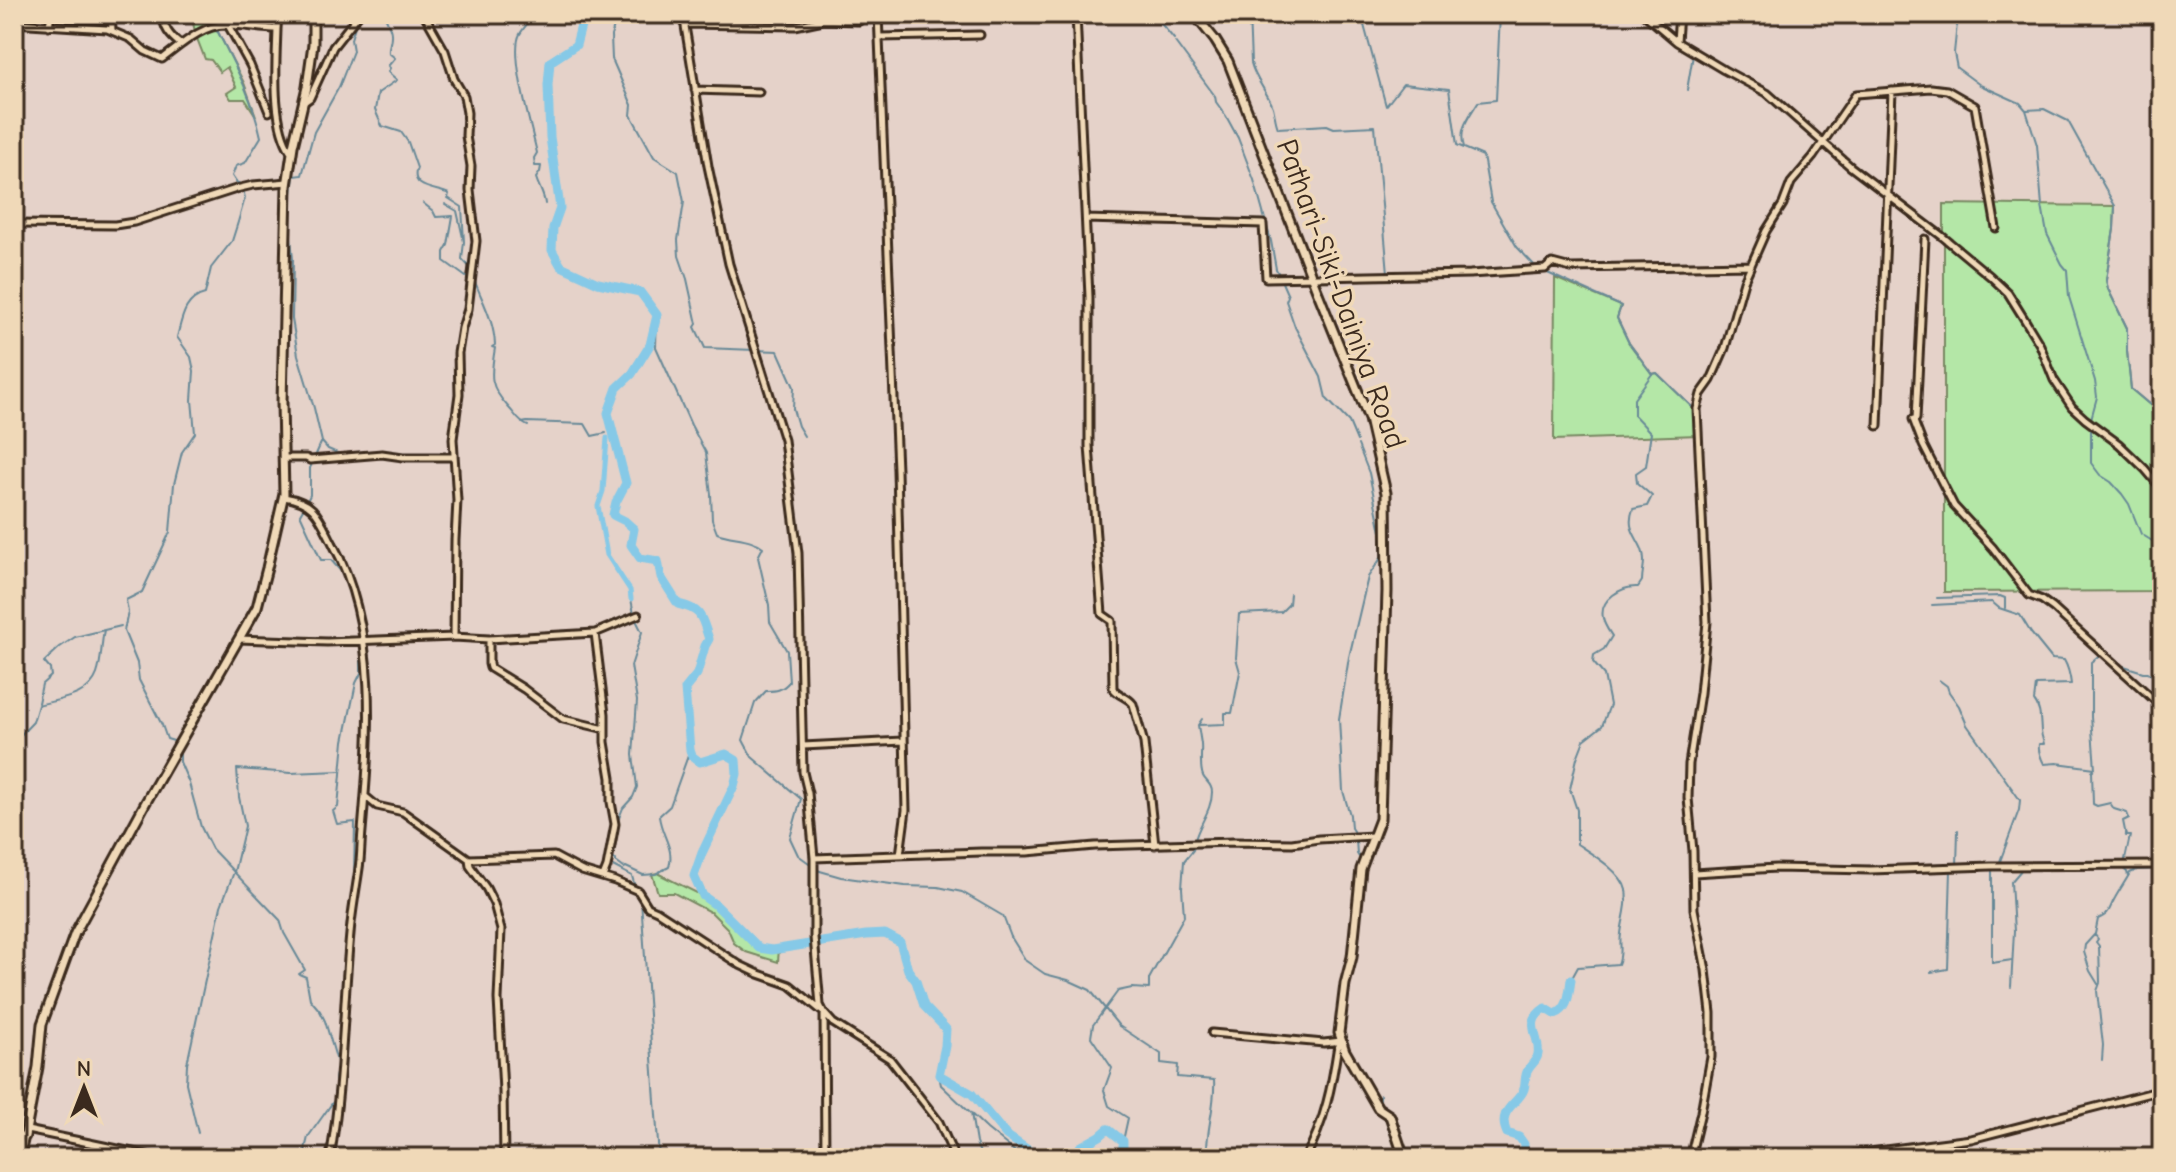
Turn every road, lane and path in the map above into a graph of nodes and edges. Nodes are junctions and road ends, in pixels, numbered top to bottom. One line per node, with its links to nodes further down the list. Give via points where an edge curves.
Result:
1 (51, 14): 19 (street)
2 (111, 14): 22 (street)
3 (163, 14): 26 (street, via 170,36)
4 (239, 14): 20 (street)
5 (278, 14): 21 (street)
6 (313, 14): 30 (main road)
7 (359, 14): 30 (street, via 333,47)
8 (424, 14): 43 (street, via 464,96 476,241 458,353)
9 (683, 14): 18 (street)
10 (878, 14): 24 (street)
11 (1076, 14): 36 (street)
12 (1194, 14): 41 (main road, Pathari-Siki-Dainiya Road, via 1228,61)
13 (1644, 14): 25 (street)
14 (1679, 14): 25 (street)
15 (859, 21): 18 (street)
16 (14, 23): 19 (street)
17 (228, 24): 20 (street); 26 (street); 31 (street)
18 (684, 24): 27 (street)
19 (49, 26): 22 (street)
20 (237, 26): 21 (street)
21 (277, 29): 33 (street, via 279,113)
22 (112, 30): 26 (street, via 162,59)
23 (980, 35): 24 (street)
24 (879, 37): 55 (street)
25 (1677, 42): 32 (street, via 1767,93)
26 (180, 44)
27 (695, 90): 29 (street); 56 (street, via 729,264 784,440 798,553)
28 (1892, 91): 32 (street, via 1856,94); 35 (street); 38 (street, via 1947,90 1975,106)
29 (759, 92)
30 (303, 103): 33 (main road)
31 (269, 112)
32 (1822, 143): 35 (street); 40 (street, via 1791,183)
33 (292, 153): 34 (main road)
34 (288, 182): 37 (street, via 236,189 124,224); 44 (main road)
35 (1889, 196): 42 (street); 45 (street, via 2008,293 2072,407 2119,444)
36 (1086, 219): 41 (street, via 1263,224 1266,278); 59 (street, via 1089,446 1100,600 1102,614 1112,621 1113,688 1133,704 1144,743)
37 (14, 224)
38 (1996, 228)
39 (1925, 239): 53 (street, via 1914,419 1923,445 1954,506 2029,595 2053,608)
40 (1751, 265): 41 (street, via 1571,268 1552,263 1545,269 1498,272); 64 (street, via 1725,348 1697,409 1707,622 1689,764)
41 (1312, 276): 58 (main road, Pathari-Siki-Dainiya Road, via 1369,419 1386,493 1382,779 1380,819)
42 (1878, 426)
43 (453, 457): 44 (street); 49 (street)
44 (283, 458): 46 (main road)
45 (2162, 489)
46 (284, 497): 50 (main road, via 257,607); 52 (street, via 317,512 342,560)
47 (638, 615): 48 (street)
48 (595, 633): 51 (street); 54 (street)
49 (454, 637): 51 (street); 52 (street)
50 (239, 639): 52 (street); 70 (main road, via 75,933 42,1024)
51 (489, 639): 54 (street, via 490,668 563,719)
52 (364, 641): 57 (street)
53 (2162, 707)
54 (605, 729): 65 (street, via 615,824)
55 (903, 741): 56 (street); 60 (street, via 906,810)
56 (803, 746): 61 (street)
57 (366, 797): 62 (street, via 377,806 403,812); 74 (street)
58 (1373, 836): 59 (street); 68 (main road, Pathari-Siki-Dainiya Road, via 1361,869)
59 (1155, 845): 60 (street)
60 (900, 855): 61 (street)
61 (814, 858): 66 (street, via 814,937)
62 (469, 859): 65 (street, via 554,856); 75 (street, via 494,904 501,930)
63 (2162, 865): 64 (street)
64 (1694, 873): 80 (street, via 1694,909 1711,1013 1711,1057)
65 (603, 877): 66 (street, via 638,891 648,907 740,965 790,985)
66 (824, 1013): 76 (street); 77 (street, via 890,1059 939,1122)
67 (1212, 1033): 68 (street)
68 (1341, 1041): 78 (street, via 1330,1097); 79 (main road, via 1378,1108 1390,1116)
69 (2162, 1090): 81 (street, via 1971,1139)
70 (26, 1133): 71 (street); 72 (street); 73 (street)
71 (14, 1136)
72 (20, 1158)
73 (161, 1158)
74 (330, 1158)
75 (504, 1158)
76 (825, 1158)
77 (955, 1158)
78 (1305, 1158)
79 (1404, 1158)
80 (1690, 1158)
81 (1841, 1158)

